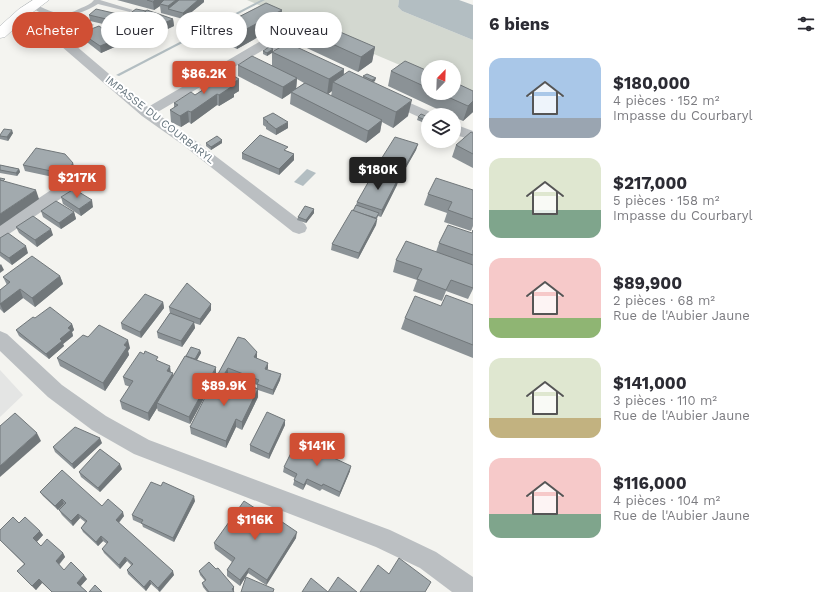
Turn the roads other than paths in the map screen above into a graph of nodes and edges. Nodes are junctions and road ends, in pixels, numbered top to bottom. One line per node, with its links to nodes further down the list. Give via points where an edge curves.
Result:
1 (97, 1): 2 (lane, via 78,13 55,16); 3 (lane)
2 (33, 6): 4 (main road)
3 (130, 10)
4 (0, 34)
5 (71, 48): 8 (street, IMPASSE DU COURBARYL)
6 (314, 62): 8 (street, via 285,48 263,45)
7 (378, 92): 9 (street)
8 (147, 113): 13 (street, IMPASSE DU COURBARYL)
9 (421, 113)
10 (461, 131): 11 (street)
11 (473, 137)
12 (74, 182): 14 (street)
13 (299, 228)
14 (0, 232)
15 (0, 339): 16 (street, via 55,390 99,423 142,447 382,538 428,560)
16 (473, 592)

